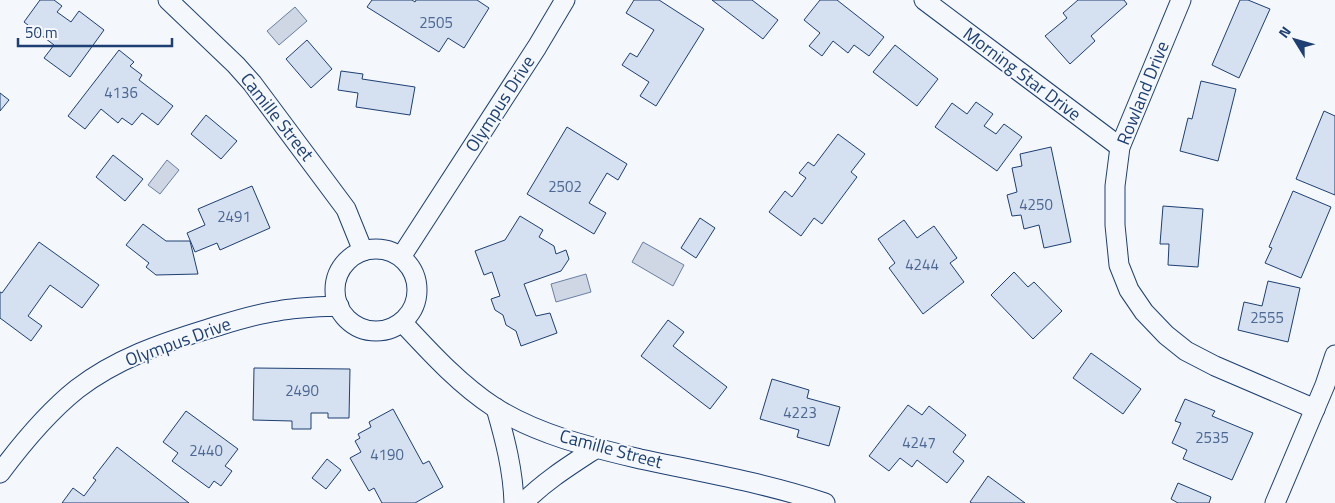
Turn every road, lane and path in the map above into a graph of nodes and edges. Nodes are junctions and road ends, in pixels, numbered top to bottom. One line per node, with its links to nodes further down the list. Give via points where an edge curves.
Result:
1 (168, 0): 6 (street, Camille Street, via 252,83 346,209)
2 (565, 0): 7 (street, Olympus Drive)
3 (924, 0): 5 (street, Morning Star Drive)
4 (1181, 0): 5 (street, Rowland Drive)
5 (1120, 147): 12 (street, Rowland Drive, via 1114,225 1119,265 1129,290 1144,312 1186,351)
6 (363, 251): 7 (street, via 376,248); 8 (street, via 351,257 339,273 336,293)
7 (401, 257): 9 (street, via 416,277 417,289 416,302)
8 (339, 306): 9 (street, via 345,316 366,330 385,330); 14 (street, Olympus Drive, via 280,310 254,316 168,342 128,358 57,406)
9 (402, 322): 11 (street, Camille Street, via 437,359)
10 (1335, 356): 12 (street)
11 (496, 408): 13 (street, Camille Street, via 546,432); 15 (street, via 507,450)
12 (1315, 409): 18 (street)
13 (595, 449): 16 (street, via 538,488); 17 (street, Camille Street)
14 (0, 473)
15 (514, 503)
16 (523, 503)
17 (825, 503)
18 (1276, 503)

